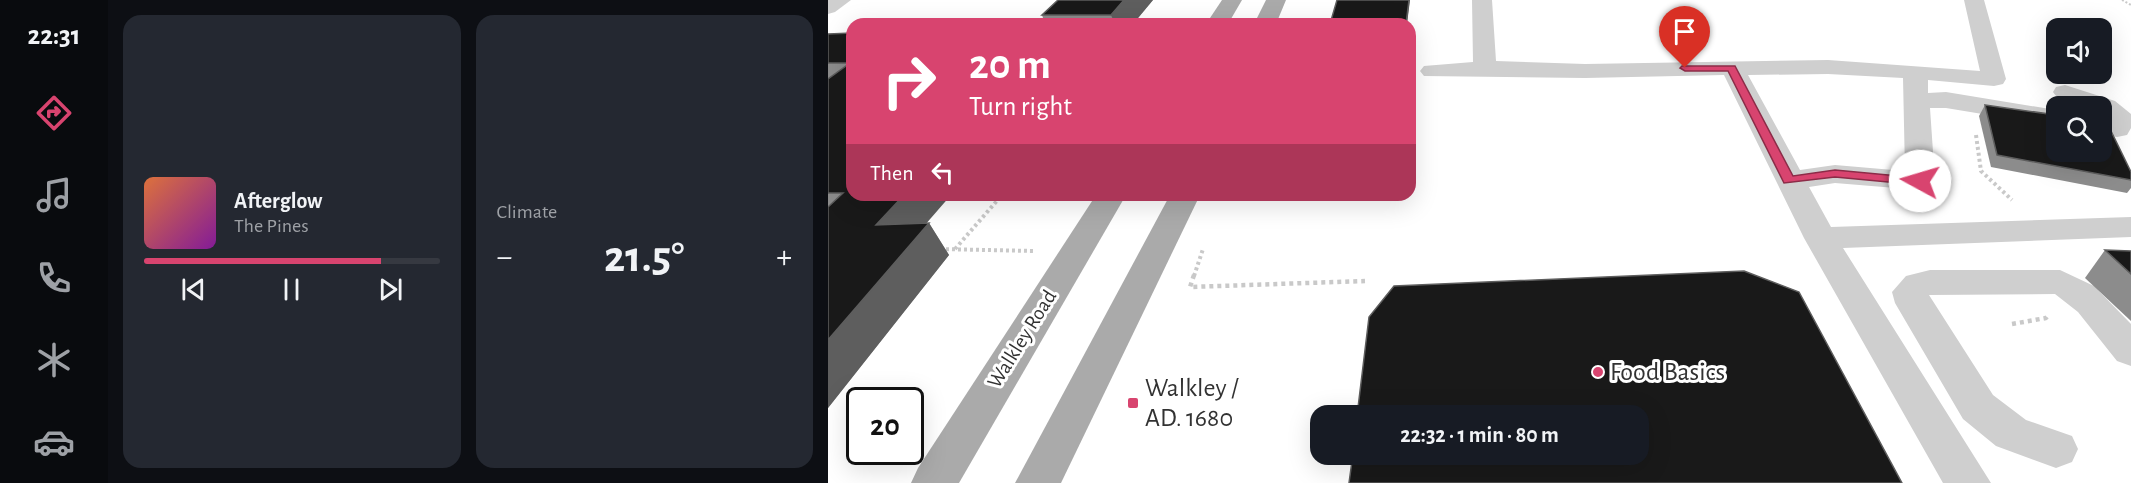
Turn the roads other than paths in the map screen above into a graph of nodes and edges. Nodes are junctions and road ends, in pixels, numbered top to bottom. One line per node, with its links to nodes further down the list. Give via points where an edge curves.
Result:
1 (842, 0): 5 (street)
2 (1232, 0): 6 (main road)
3 (1482, 0): 7 (street)
4 (1974, 0): 10 (street, via 1994,79)
5 (828, 8)
6 (1221, 18)
7 (1485, 68): 8 (street); 9 (street)
8 (1732, 68): 10 (street, via 1828,67); 17 (street)
9 (1432, 71)
10 (1915, 72): 13 (street)
11 (2065, 92): 12 (street)
12 (2077, 96)
13 (1915, 101): 15 (street, via 1946,99); 17 (street, via 1920,181 1835,174)
14 (2112, 111): 16 (street, via 2121,119 2117,129)
15 (2046, 116)
16 (2112, 128)
17 (1789, 181): 21 (street)
18 (1107, 201): 24 (main road, Walkley Road)
19 (1182, 201): 25 (main road)
20 (2131, 227): 21 (street)
21 (1820, 238): 26 (street)
22 (2131, 351): 23 (street, via 2086,298 2060,282 1930,282 1910,292 1913,303 1978,407 2011,433)
23 (2056, 449)
24 (934, 483)
25 (1038, 483)
26 (1968, 483)

